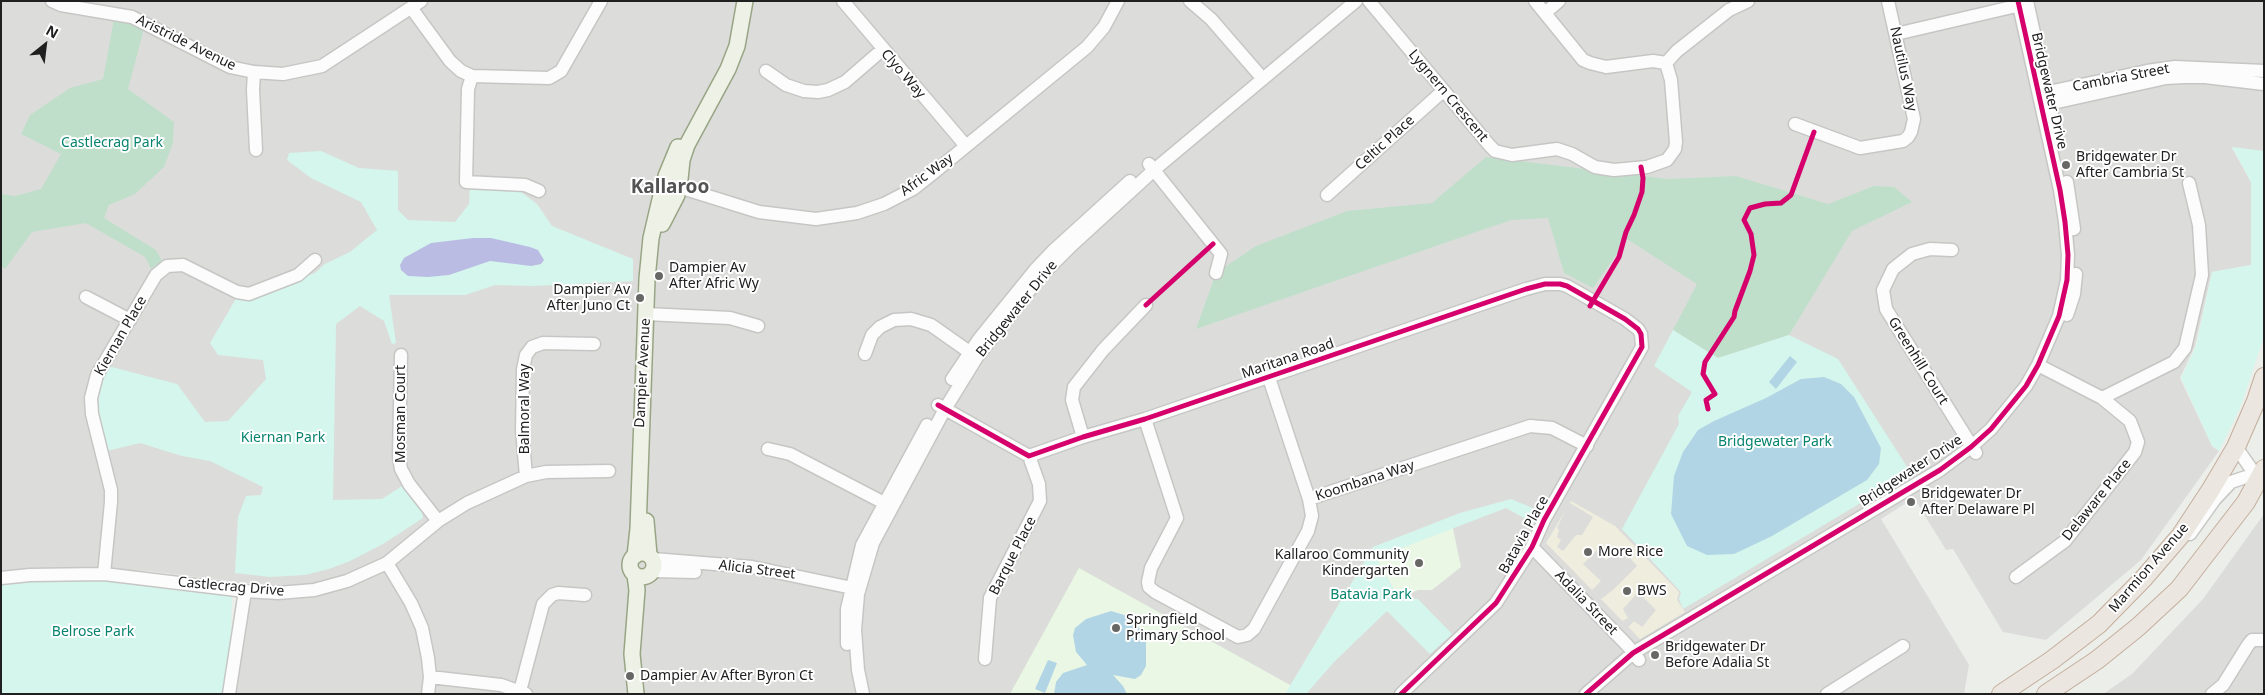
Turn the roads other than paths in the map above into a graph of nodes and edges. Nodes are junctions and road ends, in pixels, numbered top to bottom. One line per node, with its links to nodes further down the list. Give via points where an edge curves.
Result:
1 (52, 1): 17 (street, Aristride Avenue, via 61,5)
2 (601, 1): 25 (street, via 561,71 549,78)
3 (738, 1): 35 (main road, Dampier Avenue, via 732,35 721,66 683,136)
4 (745, 1): 35 (main road, Dampier Avenue, via 737,46 725,77 687,145)
5 (843, 1): 20 (street, Clyo Way)
6 (1118, 1): 31 (street, Afric Way, via 1104,27 1087,47)
7 (1343, 1): 26 (street, Bridgewater Drive)
8 (1356, 1): 26 (street, Bridgewater Drive)
9 (1369, 1): 28 (street, Lygnern Crescent)
10 (1535, 1): 18 (street)
11 (1559, 1): 18 (street)
12 (1748, 1): 21 (street, via 1729,10)
13 (1888, 1): 19 (street, Nautilus Way)
14 (1192, 2): 26 (street)
15 (2022, 3): 19 (street); 29 (street, Bridgewater Drive)
16 (417, 5): 24 (street, Aristride Avenue, via 322,66 283,74); 25 (street, via 450,61)
17 (118, 7): 24 (street, Aristride Avenue, via 230,67)
18 (1545, 13): 21 (street, via 1583,60 1590,64 1606,67 1653,61)
19 (1896, 34): 30 (street, Nautilus Way, via 1914,119 1908,137 1903,141 1860,148)
20 (882, 50): 22 (street, via 844,82 828,90 811,92 793,88); 31 (street, Clyo Way)
21 (1666, 63): 28 (street, Lygnern Crescent, via 1671,80 1675,149 1667,160 1647,167 1603,169 1557,149 1504,154 1490,146)
22 (766, 71)
23 (2264, 71): 29 (street, Cambria Street, via 2175,68 2147,71)
24 (254, 72): 32 (street)
25 (472, 76): 36 (street, via 468,89 466,182 525,185)
26 (1260, 76): 33 (street, Bridgewater Drive)
27 (2264, 84): 29 (street, Cambria Street, via 2184,76)
28 (1443, 91): 37 (street, Celtic Place)
29 (2045, 99): 51 (street, Bridgewater Drive, via 2068,255 2067,280 2059,316)
30 (1795, 124)
31 (966, 146): 35 (street, Afric Way, via 913,189 884,204 857,213 816,219 777,216 740,208)
32 (256, 150)
33 (1152, 167): 40 (street, via 1221,254); 50 (street, Bridgewater Drive, via 1039,278)
34 (2189, 183): 54 (street, via 2199,225 2202,275 2185,348 2174,362)
35 (676, 184): 43 (main road, Dampier Avenue, via 660,230); 43 (main road, Dampier Avenue, via 668,196 662,191 652,238 647,279)
36 (539, 190)
37 (1327, 195)
38 (1952, 250): 61 (street, Greenhill Court, via 1930,249 1912,254 1893,269 1883,290 1886,309)
39 (315, 260): 44 (street, Kiernan Place, via 298,275 249,294 237,292 183,264 167,266 156,275)
40 (1216, 273)
41 (86, 297): 44 (street)
42 (1146, 305): 57 (street, via 1103,350 1074,387 1071,396)
43 (650, 314): 45 (street, via 730,318); 74 (main road, Dampier Avenue, via 638,530)
44 (130, 320): 75 (street, Kiernan Place, via 97,375 91,398 112,502)
45 (758, 326)
46 (1641, 334): 53 (street, Maritana Road, via 1625,319 1567,286 1545,284); 58 (street, Batavia Place, via 1642,347)
47 (594, 344): 64 (street, Balmoral Way, via 543,343 532,347 526,355 522,430)
48 (865, 354): 50 (street, via 872,335 880,327 894,320 912,319 931,324)
49 (401, 355): 70 (street, Mosman Court, via 401,469)
50 (974, 355): 55 (street, Bridgewater Drive)
51 (2042, 367): 54 (street, Delaware Place); 61 (street, Bridgewater Drive)
52 (2264, 377): 59 (highway, Marmion Avenue)
53 (1269, 378): 56 (street, Maritana Road); 66 (street)
54 (2102, 398): 76 (street, Delaware Place, via 2130,421 2138,442 2135,452 2065,541)
55 (942, 407): 62 (street); 69 (street, Bridgewater Drive)
56 (1145, 419): 57 (street, Maritana Road); 66 (street, Koombana Way, via 1177,518 1151,568 1149,587 1230,634 1243,637 1254,629 1311,526)
57 (1083, 437): 62 (street, Maritana Road)
58 (1587, 446): 66 (street, Koombana Way, via 1552,428 1530,426); 72 (street, Batavia Place)
59 (2236, 446): 65 (street); 71 (highway, Marmion Avenue)
60 (768, 449): 69 (street, via 790,454)
61 (1974, 450): 83 (street, Bridgewater Drive, via 1934,483)
62 (1029, 456): 84 (street, Barque Place, via 1039,484 1040,500 993,591 988,606)
63 (609, 471): 64 (street, Castlecrag Drive, via 546,472)
64 (526, 476): 70 (street, Castlecrag Drive, via 484,494)
65 (2261, 477): 68 (highway); 71 (street, via 2231,482 2191,534)
66 (1309, 500)
67 (2264, 501): 68 (highway)
68 (2246, 502): 98 (highway, via 2179,589 2104,655)
69 (887, 505): 79 (street, Bridgewater Drive)
70 (438, 521): 73 (street, Castlecrag Drive)
71 (2181, 536): 97 (highway, Marmion Avenue, via 2099,624)
72 (1532, 547): 83 (street, Adalia Street); 93 (street, Batavia Place, via 1496,603)
73 (387, 563): 78 (street, Castlecrag Drive, via 347,581 314,590); 85 (street, via 422,628)
74 (645, 565): 79 (street, Alicia Street, via 752,567); 89 (main road, Dampier Avenue, via 633,619); 90 (main road, Dampier Avenue, via 641,627)
75 (104, 574): 77 (street, Castlecrag Drive); 78 (street, Castlecrag Drive)
76 (2016, 577)
77 (1, 578)
78 (245, 591): 87 (street)
79 (854, 591): 91 (street, Bridgewater Drive, via 846,628); 92 (street, Bridgewater Drive, via 856,648)
80 (584, 595): 86 (street, via 558,593 542,604)
81 (2264, 640): 99 (street, via 2252,640 2223,685)
82 (1903, 646): 96 (street)
83 (1636, 657): 94 (street, Bridgewater Drive); 95 (street, Bridgewater Drive)
84 (985, 659)
85 (430, 677): 86 (street, via 485,683); 88 (street)
86 (523, 692)
87 (230, 694)
88 (428, 694)
89 (636, 694)
90 (644, 694)
91 (854, 694)
92 (863, 694)
93 (1401, 694)
94 (1586, 694)
95 (1598, 694)
96 (1827, 694)
97 (2000, 694)
98 (2046, 694)
99 (2212, 694)

